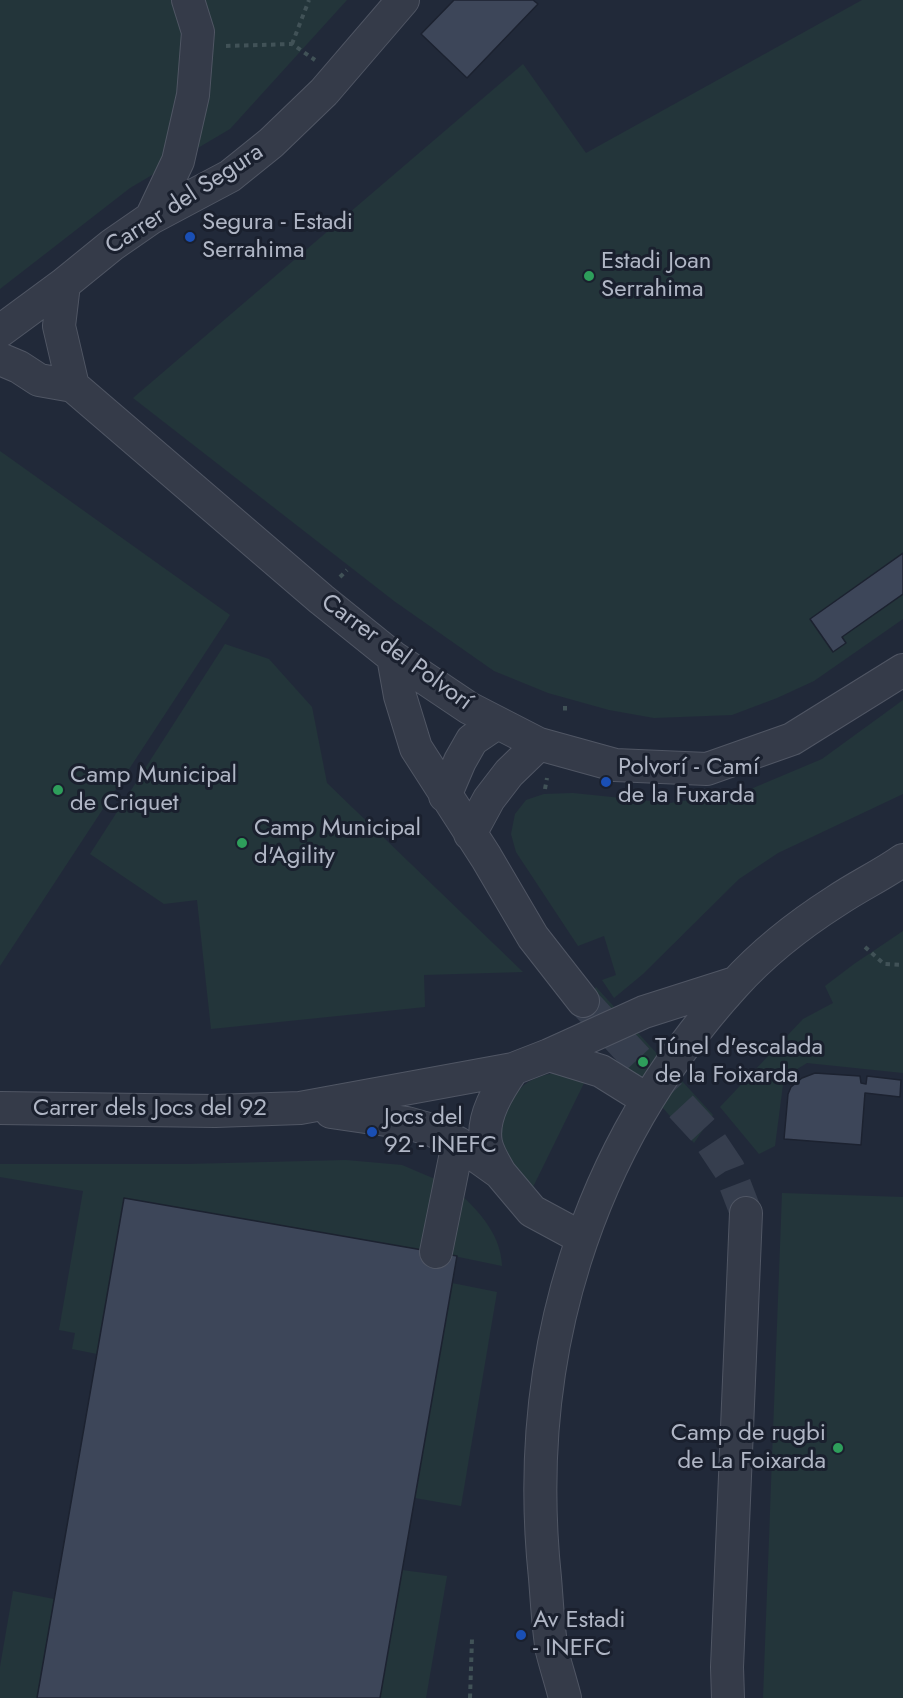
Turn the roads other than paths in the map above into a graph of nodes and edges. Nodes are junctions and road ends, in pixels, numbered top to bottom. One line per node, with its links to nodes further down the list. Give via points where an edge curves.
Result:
1 (188, 0): 3 (street, via 198,32 194,95 178,161)
2 (403, 0): 3 (street, Carrer del Segura, via 324,92 271,144 230,176)
3 (151, 218): 4 (street, Carrer del Segura)
4 (64, 284): 5 (street, Carrer del Segura); 7 (street, via 59,326)
5 (0, 331)
6 (0, 359): 7 (street, via 39,380)
7 (73, 386): 8 (street, Carrer del Polvorí)
8 (393, 657): 10 (street, Carrer del Polvorí); 12 (street, via 416,748)
9 (903, 670): 11 (street, Carrer del Polvorí, via 792,739 707,769 615,765)
10 (497, 723): 11 (street, Carrer del Polvorí); 12 (street, via 472,740)
11 (539, 744): 13 (street, via 508,773 489,799)
12 (445, 796): 13 (street)
13 (478, 846): 16 (street, via 533,938)
14 (900, 864): 15 (street, via 827,907)
15 (735, 983): 17 (street, via 644,1011); 19 (street)
16 (583, 1001)
17 (549, 1055): 18 (street); 19 (street, via 600,1071)
18 (513, 1069): 21 (street); 23 (street, via 498,1090 488,1115 486,1143)
19 (646, 1099): 25 (street, via 614,1160)
20 (0, 1108): 21 (street, Carrer dels Jocs del 92)
21 (300, 1108): 22 (street, via 407,1123)
22 (458, 1143): 23 (street); 26 (street)
23 (500, 1173): 25 (street, via 532,1211)
24 (746, 1213): 28 (street)
25 (582, 1238): 27 (street, via 549,1359 540,1439 542,1549 552,1650)
26 (436, 1252)
27 (565, 1698)
28 (728, 1698)

